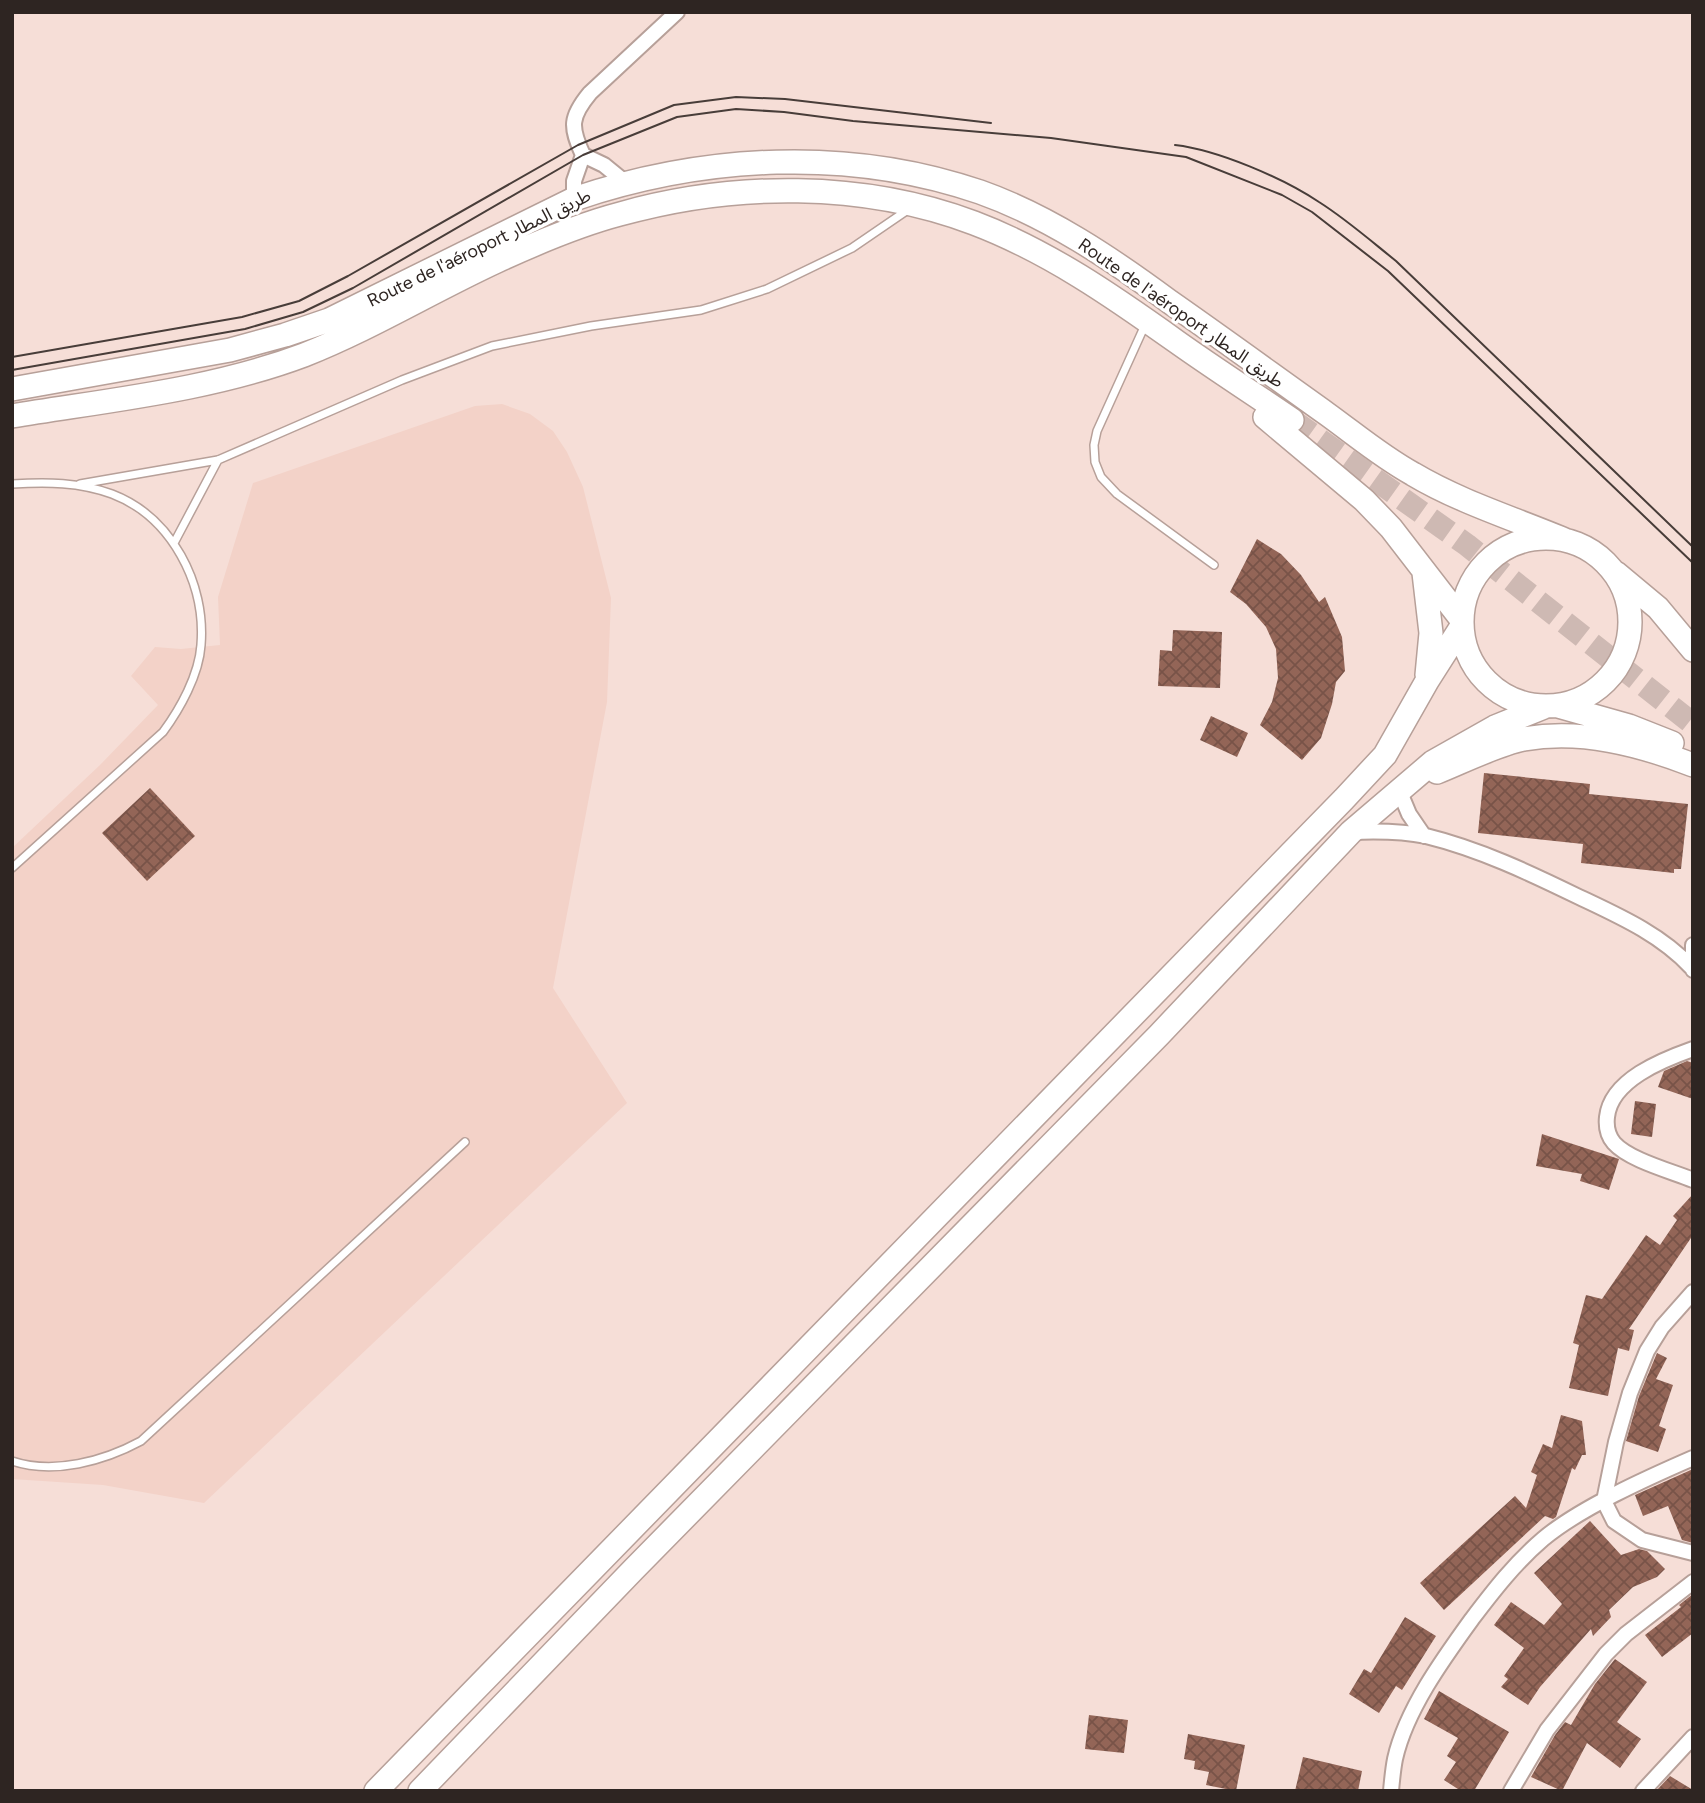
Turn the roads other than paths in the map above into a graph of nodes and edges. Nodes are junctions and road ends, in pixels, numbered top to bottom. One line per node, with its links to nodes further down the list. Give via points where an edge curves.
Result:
1 (677, 12): 2 (street, via 577,108 574,130)
2 (583, 155): 3 (street); 4 (street, via 574,181)
3 (626, 183): 4 (highway, Route de l'aéroport طريق المطار); 14 (highway, Route de l'aéroport طريق المطار, via 744,162 818,162 889,169 979,192 1082,242 1414,475)
4 (574, 199): 8 (highway, Route de l'aéroport طريق المطار, via 351,309 285,335 230,350)
5 (916, 205): 6 (highway, Route de l'aéroport طريق المطار, via 1013,240); 9 (highway, Route de l'aéroport طريق المطار, via 855,194 774,191 632,211 499,260 302,355 243,374); 11 (lane, via 852,248 767,289 701,310 492,346 401,380)
6 (1147, 320): 7 (highway, Route de l'aéroport طريق المطار); 16 (lane, via 1097,431 1095,462 1116,494)
7 (1178, 342): 10 (highway, Route de l'aéroport طريق المطار); 18 (highway, via 1364,499)
8 (12, 389)
9 (12, 416)
10 (1292, 420)
11 (218, 460): 13 (lane); 15 (lane)
12 (12, 484): 13 (lane)
13 (80, 485): 15 (lane, via 115,495 148,516)
14 (1565, 540): 17 (highway, via 1590,550); 19 (highway, via 1540,538 1516,543 1494,556 1466,596)
15 (174, 543): 28 (lane, via 192,578 200,610 201,647 179,711 163,732)
16 (1214, 565)
17 (1610, 568): 20 (highway, via 1658,608); 22 (highway, via 1623,589 1630,614 1628,639 1619,663 1604,684 1583,698)
18 (1424, 573): 19 (highway); 21 (highway, via 1431,633)
19 (1462, 623): 21 (highway); 22 (highway, via 1467,651 1479,673 1497,691 1519,703)
20 (1693, 650)
21 (1427, 681): 41 (highway, via 1385,755 1345,799)
22 (1551, 706): 23 (highway, via 1629,726); 25 (highway, via 1459,746)
23 (1693, 753)
24 (1693, 765): 25 (highway, via 1658,751 1567,735 1522,740)
25 (1402, 788): 26 (highway); 27 (street, via 1409,814)
26 (1351, 832): 27 (street); 42 (highway, via 1159,1035)
27 (1424, 836): 30 (street, via 1464,847 1618,915 1675,950)
28 (12, 868)
29 (1693, 945): 30 (street)
30 (1692, 968)
31 (1693, 1049): 33 (street, via 1628,1082 1615,1096 1606,1122 1614,1144 1626,1153)
32 (465, 1142): 36 (lane, via 141,1441 82,1463 51,1467)
33 (1693, 1180)
34 (1693, 1292): 37 (street, via 1647,1351 1616,1442)
35 (1693, 1458): 37 (street)
36 (12, 1461)
37 (1604, 1502): 38 (street, via 1614,1521 1642,1540); 43 (street, via 1543,1539 1506,1573 1445,1656 1406,1729 1395,1758)
38 (1693, 1553)
39 (1693, 1582): 44 (street, via 1606,1654 1547,1730)
40 (1693, 1737): 45 (street)
41 (376, 1791)
42 (420, 1791)
43 (1391, 1791)
44 (1511, 1791)
45 (1643, 1791)

